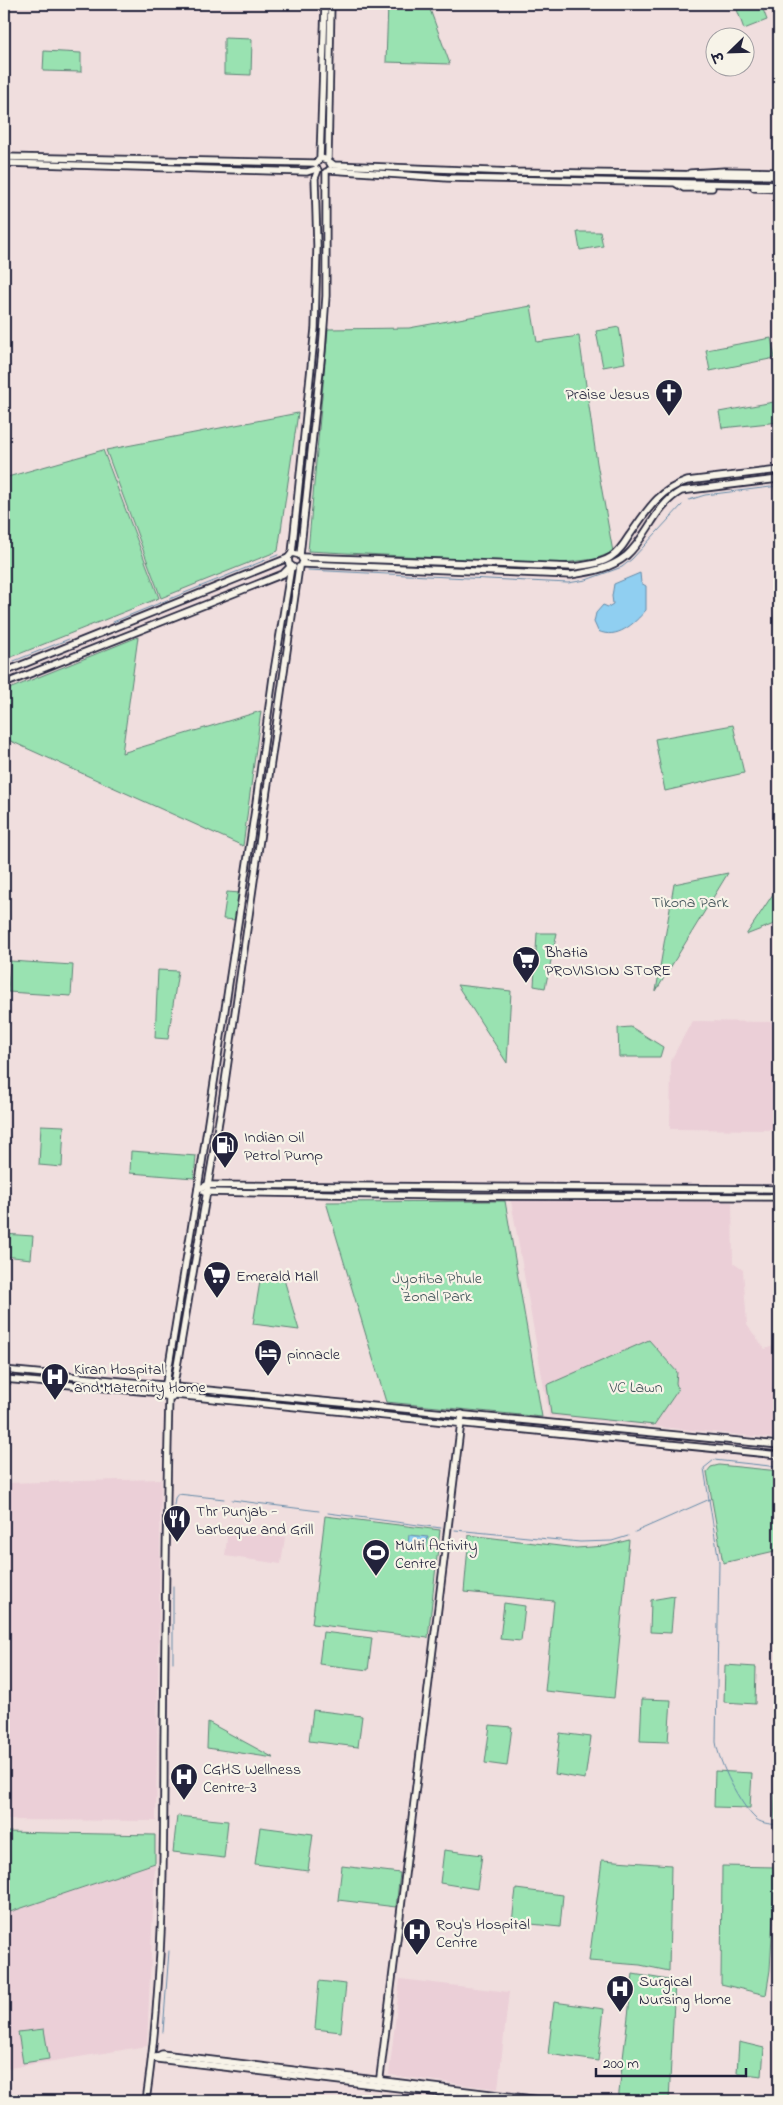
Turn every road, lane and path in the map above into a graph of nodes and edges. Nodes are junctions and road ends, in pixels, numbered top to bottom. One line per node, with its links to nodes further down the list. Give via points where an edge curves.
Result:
1 (326, 4): 6 (street)
2 (331, 4): 4 (street)
3 (4, 157): 6 (street)
4 (329, 161): 6 (street); 7 (street); 9 (street, via 334,165 429,169)
5 (4, 163): 6 (street, via 307,172)
6 (317, 165): 7 (street); 16 (street, via 315,328)
7 (328, 171): 11 (street, via 447,178); 17 (street, via 326,296)
8 (779, 172): 9 (street, via 696,171)
9 (681, 175): 10 (street)
10 (779, 176)
11 (676, 183): 12 (street); 13 (street, via 684,188)
12 (779, 184)
13 (779, 189)
14 (779, 470): 17 (street, via 674,485 655,500 611,557 574,567)
15 (779, 479): 19 (street, via 682,491 669,498 627,555 595,572 571,576)
16 (290, 556): 17 (street); 18 (street); 20 (street)
17 (301, 556): 19 (street)
18 (291, 566): 19 (street); 21 (street, via 283,574); 24 (street)
19 (300, 566): 22 (street, via 222,1103)
20 (4, 672)
21 (4, 684)
22 (207, 1185): 23 (street); 24 (street); 26 (street)
23 (267, 1186): 25 (street); 27 (street)
24 (198, 1189): 26 (street); 31 (street)
25 (779, 1189)
26 (206, 1193): 27 (street); 32 (street)
27 (267, 1194): 28 (street)
28 (779, 1196)
29 (4, 1370): 31 (street)
30 (4, 1379): 33 (street)
31 (164, 1384): 32 (street); 33 (street)
32 (175, 1385): 34 (street); 35 (street)
33 (162, 1393): 34 (street)
34 (172, 1396): 37 (street); 41 (street, via 166,1526 163,1887)
35 (462, 1414): 36 (street); 37 (street)
36 (538, 1422): 38 (street); 39 (street)
37 (460, 1424): 38 (street); 42 (street)
38 (536, 1432): 40 (street)
39 (779, 1445)
40 (779, 1455)
41 (152, 2059): 42 (street, via 162,2054); 43 (street)
42 (380, 2083): 44 (street); 45 (street)
43 (146, 2101)
44 (508, 2101)
45 (549, 2101)

